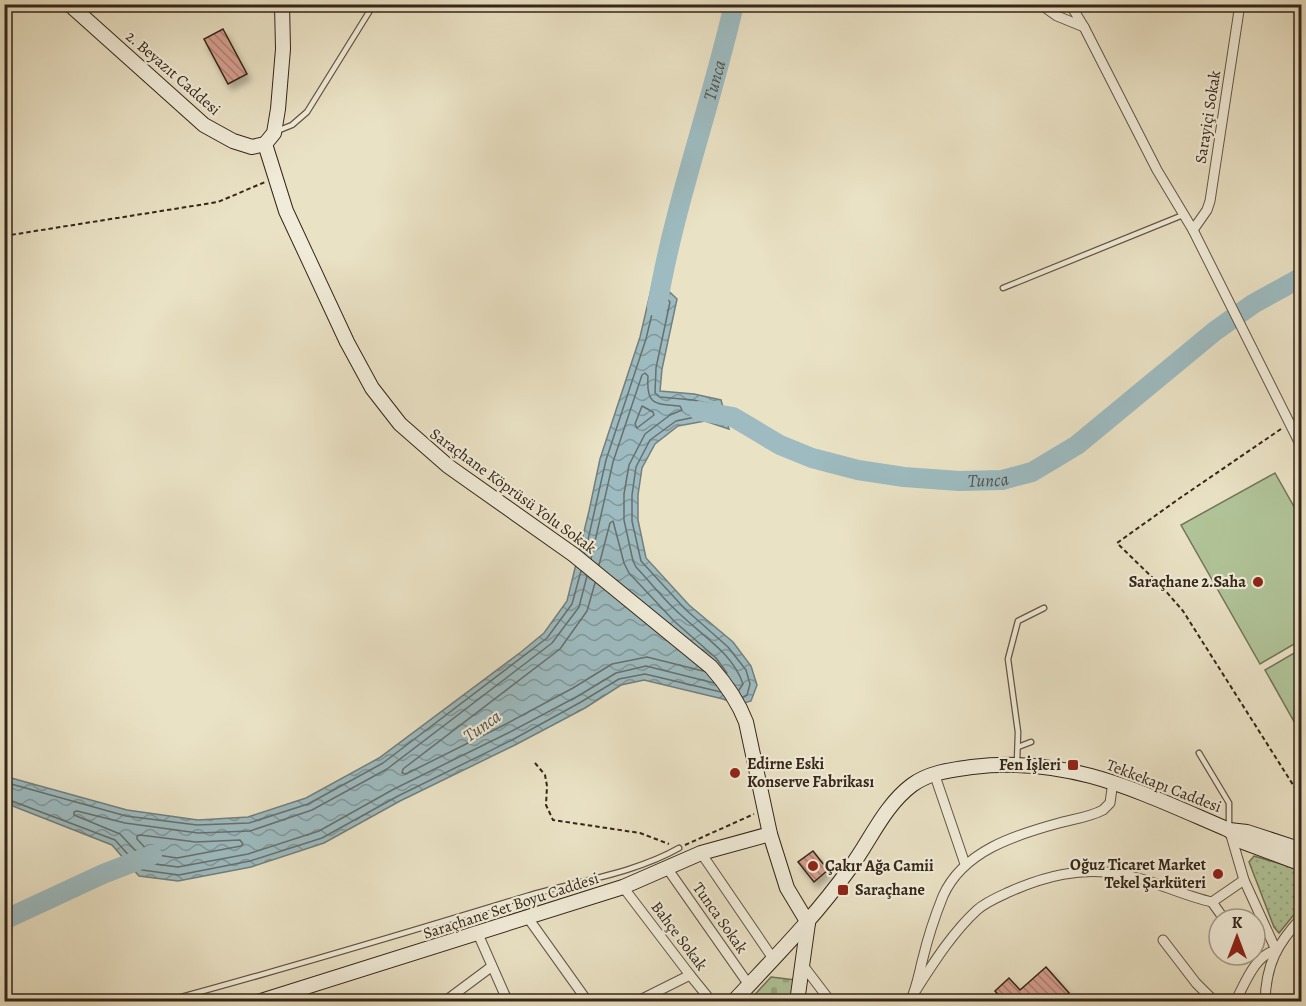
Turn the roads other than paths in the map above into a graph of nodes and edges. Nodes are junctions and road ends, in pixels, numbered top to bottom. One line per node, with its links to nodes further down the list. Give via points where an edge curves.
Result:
1 (69, 4): 8 (street, 2. Beyazıt Caddesi, via 204,125 252,147)
2 (282, 4): 8 (street, via 278,109)
3 (374, 4): 8 (lane, via 307,112)
4 (1040, 4): 7 (street, via 1056,16)
5 (1070, 4): 7 (street)
6 (1240, 4): 10 (street, Sarayiçi Sokak, via 1210,201)
7 (1084, 27): 9 (street)
8 (270, 139): 21 (street, Saraçhane Köprüsü Yolu Sokak, via 286,211 372,388 415,439 574,555 711,667 741,708 746,722)
9 (1183, 214): 10 (street); 11 (lane)
10 (1193, 230): 12 (street)
11 (1003, 288)
12 (1302, 448)
13 (1044, 608): 15 (lane, via 1018,621 1008,659)
14 (1031, 742): 15 (lane)
15 (1018, 747): 17 (lane)
16 (1199, 753): 20 (lane, via 1229,803)
17 (1017, 765): 18 (street, Tekkekapı Caddesi); 19 (street, Tekkekapı Caddesi, via 1063,769)
18 (934, 773): 25 (street); 34 (street, via 898,798)
19 (1113, 781): 20 (street, Tekkekapı Caddesi); 25 (street, via 1110,803 1103,810 998,844)
20 (1229, 830): 23 (street); 26 (street, Tekkekapı Caddesi, via 1243,843); 28 (street)
21 (770, 834): 24 (street, Saraçhane Set Boyu Caddesi); 34 (street, Saraçhane Köprüsü Yolu Sokak, via 787,888)
22 (679, 848): 46 (lane, via 625,870)
23 (1302, 850)
24 (701, 853): 27 (street, Saraçhane Set Boyu Caddesi); 39 (street)
25 (965, 864): 45 (street, via 943,898 928,937)
26 (1302, 864)
27 (667, 868): 29 (street, Saraçhane Set Boyu Caddesi); 44 (street, Tunca Sokak)
28 (1244, 880): 30 (street); 37 (street)
29 (623, 887): 33 (street, Saraçhane Set Boyu Caddesi); 43 (street, Bahçe Sokak)
30 (1212, 902): 31 (street); 45 (street, via 1103,871 1058,874 1037,880 977,910 938,955)
31 (1216, 907)
32 (1302, 917): 37 (street)
33 (528, 918): 35 (street, Saraçhane Set Boyu Caddesi); 50 (street)
34 (808, 923): 39 (street); 40 (street)
35 (478, 934): 41 (street); 47 (street, Saraçhane Set Boyu Caddesi)
36 (1163, 940): 57 (street)
37 (1276, 950): 38 (street); 59 (street, via 1268,971)
38 (1267, 952)
39 (774, 960): 44 (street)
40 (802, 964): 54 (street); 55 (street)
41 (490, 967): 48 (street); 49 (street)
42 (1250, 967): 58 (street)
43 (690, 975): 51 (street); 52 (street, Bahçe Sokak)
44 (749, 985): 53 (street)
45 (916, 990): 56 (street)
46 (163, 1002)
47 (258, 1002)
48 (444, 1002)
49 (508, 1002)
50 (588, 1002)
51 (636, 1002)
52 (712, 1002)
53 (733, 1002)
54 (797, 1002)
55 (831, 1002)
56 (910, 1002)
57 (1215, 1002)
58 (1235, 1002)
59 (1265, 1002)

